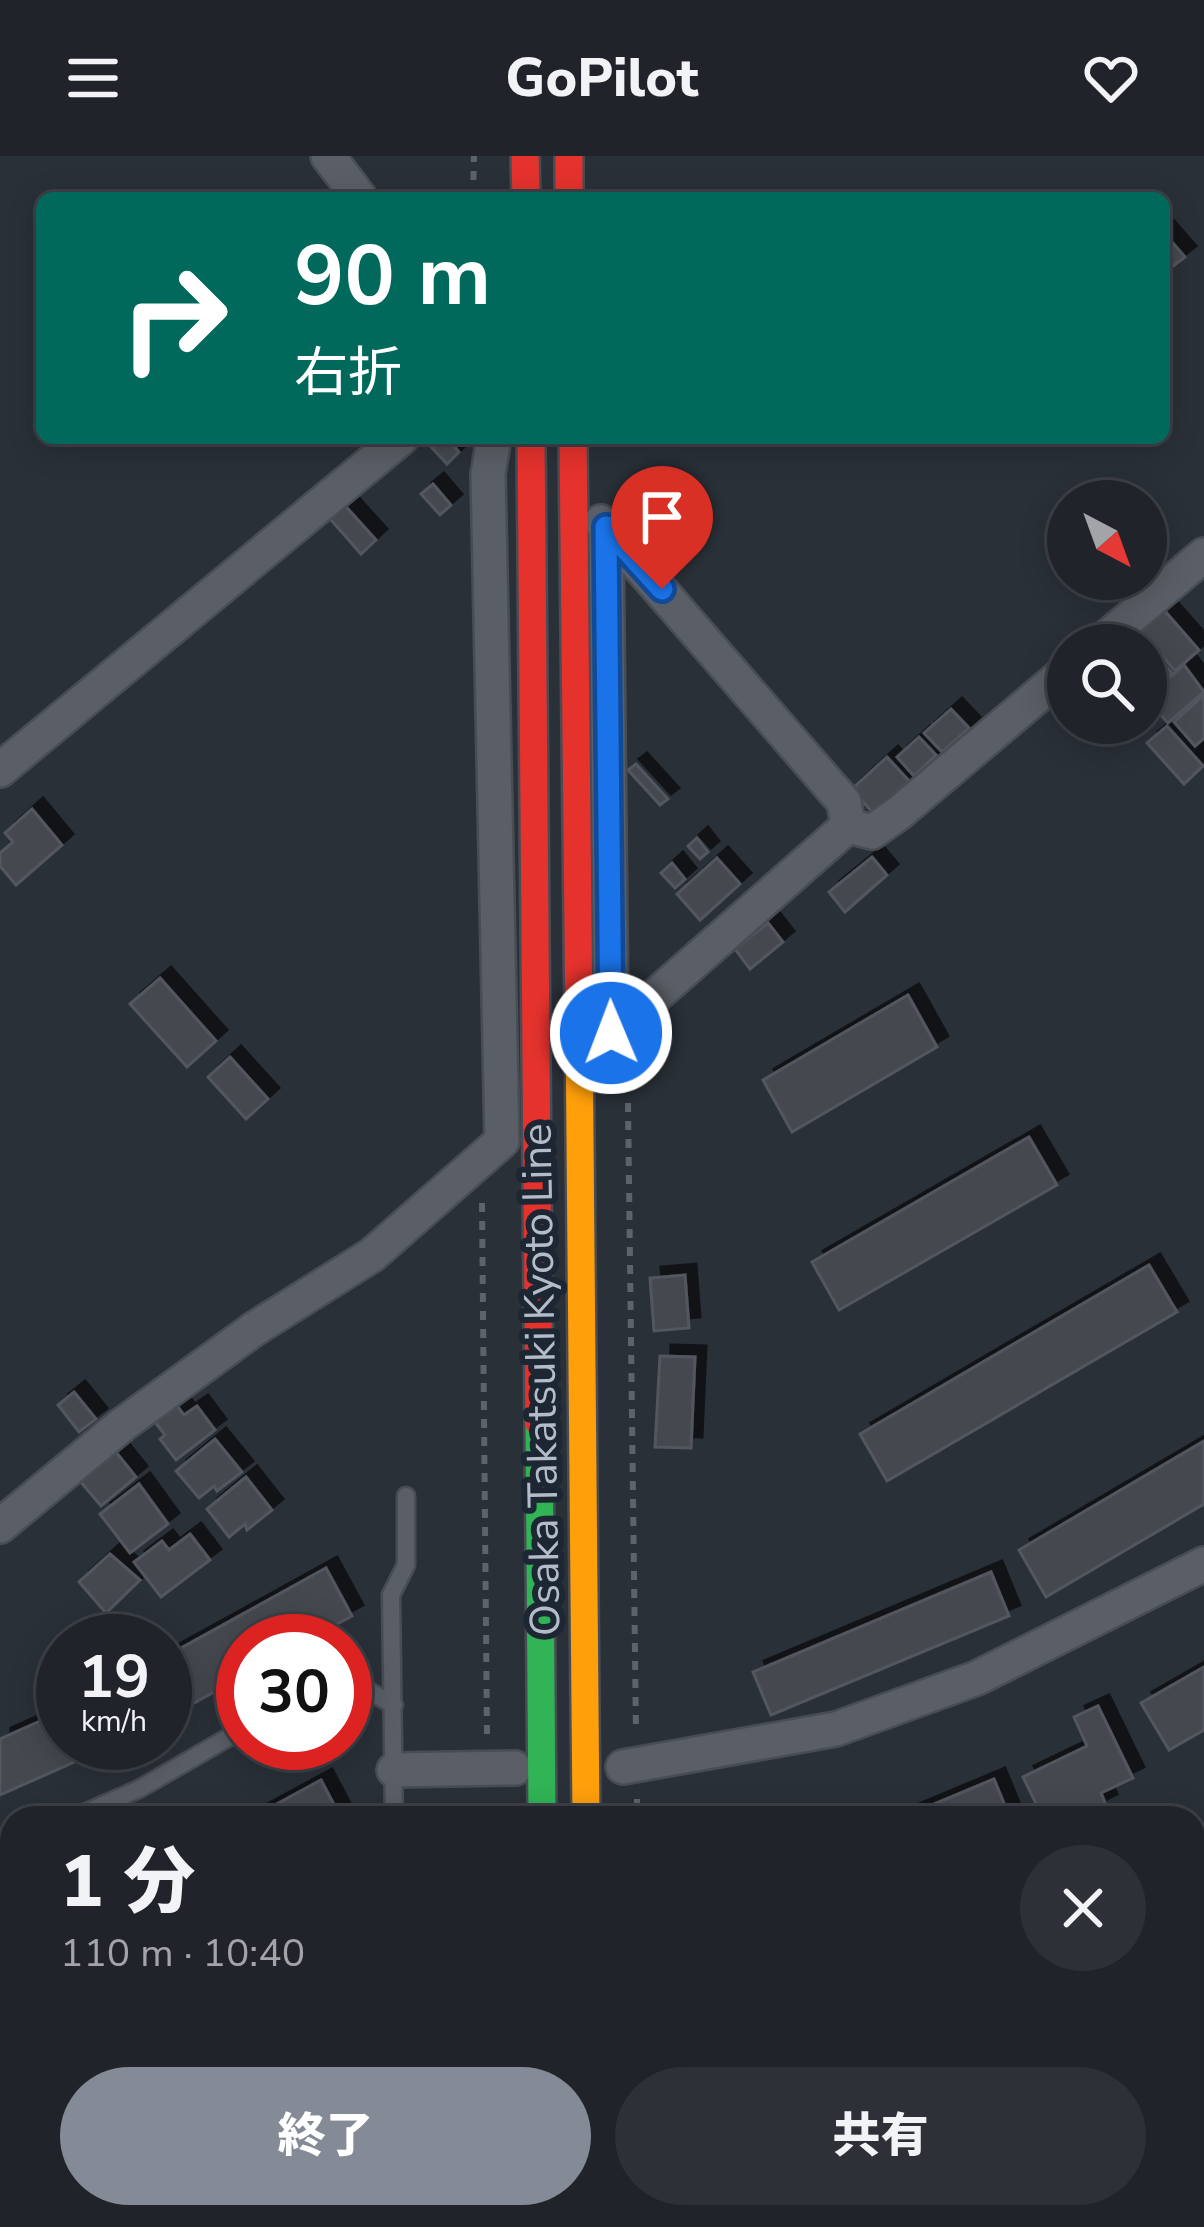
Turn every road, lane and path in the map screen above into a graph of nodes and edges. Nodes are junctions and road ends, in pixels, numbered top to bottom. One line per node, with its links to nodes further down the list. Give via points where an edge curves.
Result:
1 (328, 156): 5 (street)
2 (474, 156): 6 (path)
3 (526, 156): 7 (main road)
4 (568, 156): 8 (main road)
5 (355, 192)
6 (473, 192)
7 (526, 192)
8 (569, 192)
9 (394, 444): 19 (street)
10 (493, 444): 23 (street, via 502,1141 372,1255 235,1342)
11 (534, 444): 33 (main road, Osaka Takatsuki Kyoto Line)
12 (539, 444): 14 (street)
13 (573, 444): 14 (main road, Osaka Takatsuki Kyoto Line)
14 (573, 489): 15 (street); 34 (main road, Osaka Takatsuki Kyoto Line)
15 (606, 527): 20 (street, via 844,802); 21 (street)
16 (1204, 555): 17 (street)
17 (1123, 624)
18 (1047, 688): 20 (street, via 872,832)
19 (0, 770)
20 (848, 826): 21 (street)
21 (603, 1041): 28 (path, via 628,1058)
22 (406, 1496): 26 (lane, via 406,1565 391,1595)
23 (0, 1526)
24 (1204, 1564): 28 (street, via 977,1678 836,1729)
25 (372, 1693): 26 (lane)
26 (394, 1705): 30 (lane)
27 (216, 1745): 31 (lane)
28 (630, 1766): 35 (path)
29 (515, 1768): 30 (street)
30 (394, 1770): 32 (lane)
31 (100, 1806)
32 (394, 1806)
33 (542, 1806)
34 (586, 1806)
35 (635, 1806)

